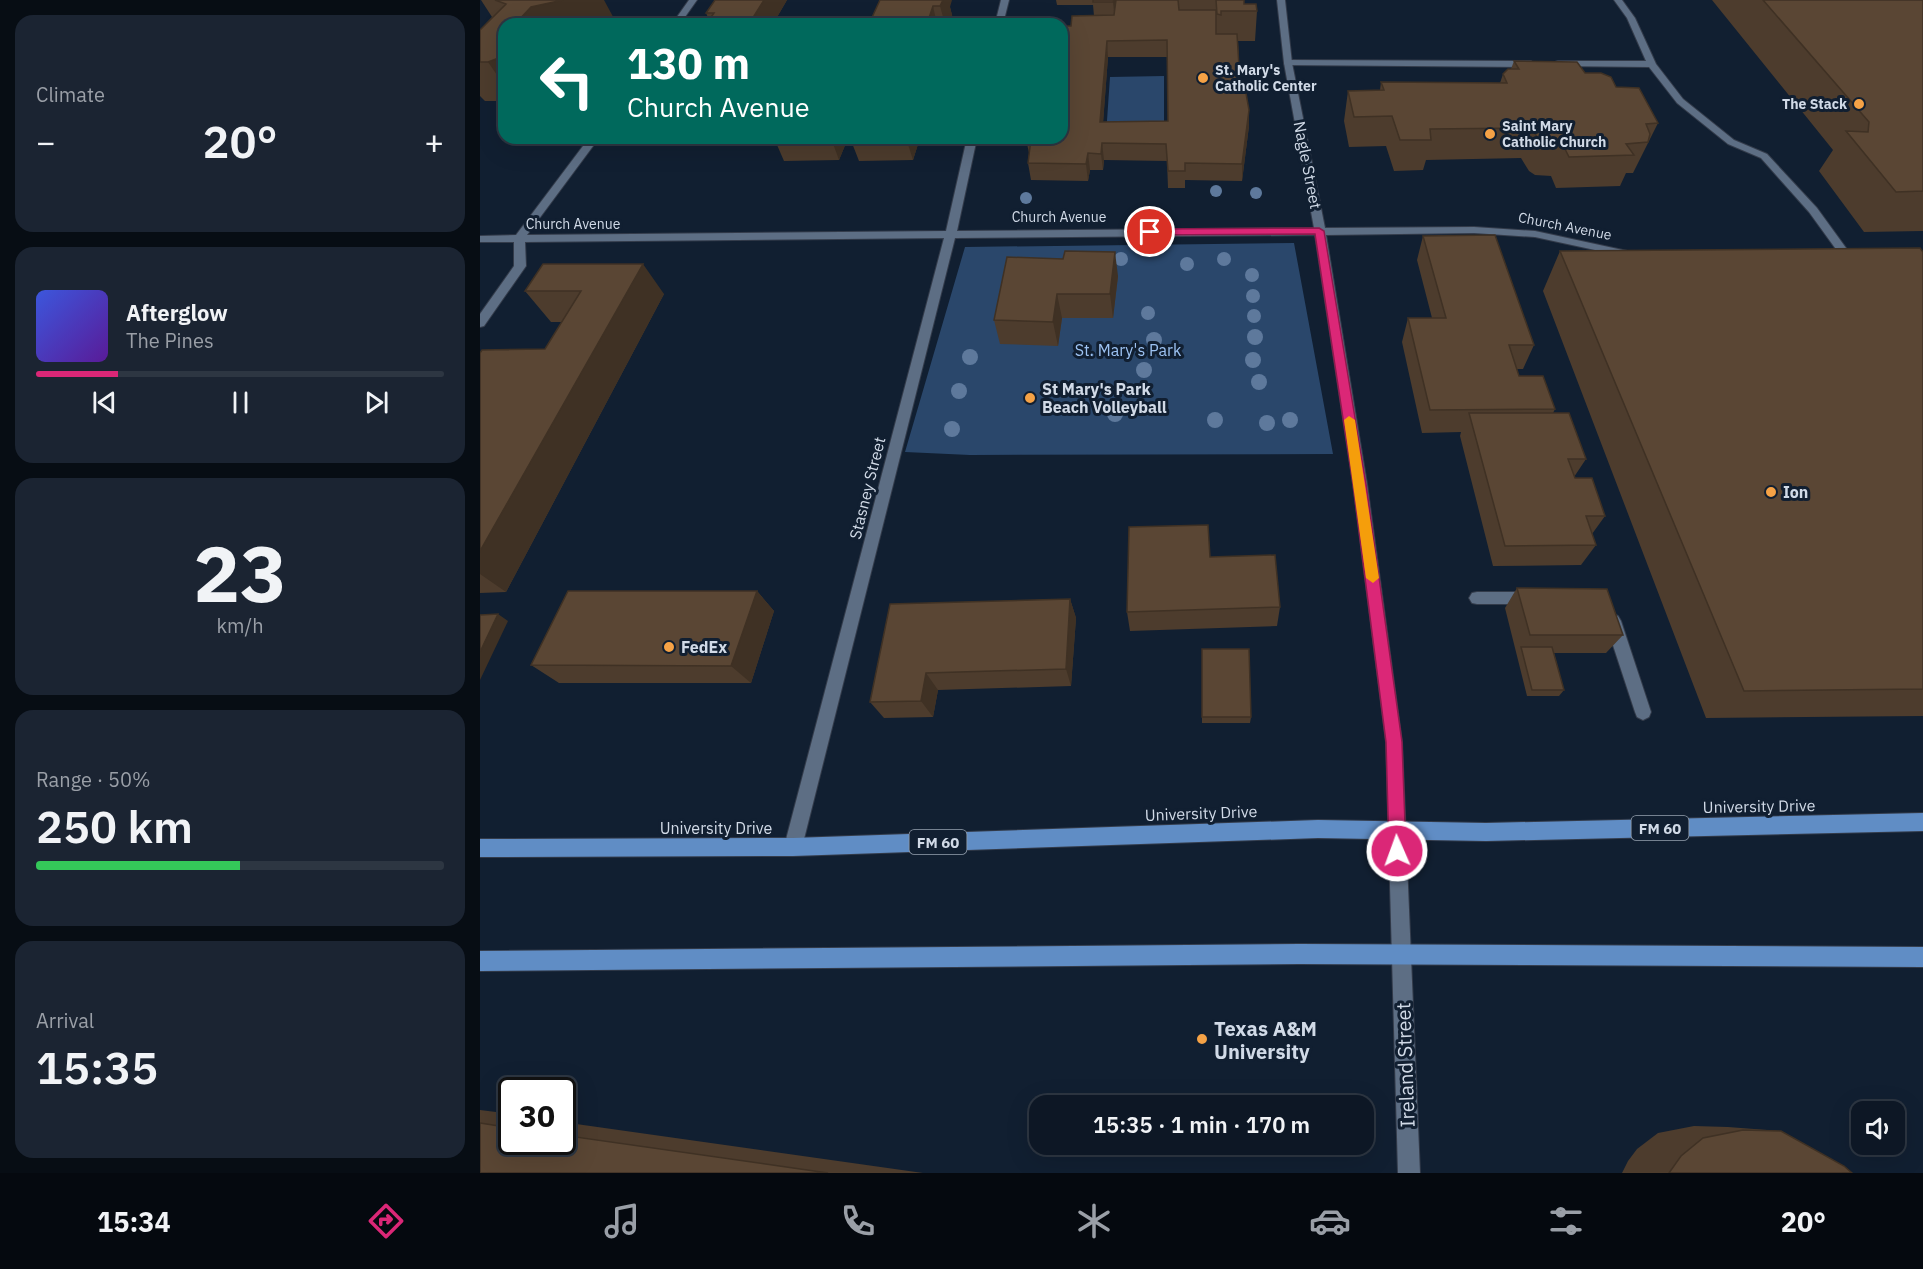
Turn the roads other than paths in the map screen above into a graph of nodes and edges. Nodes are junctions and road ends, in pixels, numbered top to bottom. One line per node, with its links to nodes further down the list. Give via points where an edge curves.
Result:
1 (693, 0): 5 (street)
2 (1005, 0): 6 (street)
3 (1281, 0): 7 (street, Nagle Street)
4 (1618, 0): 8 (street, via 1631,18)
5 (680, 18)
6 (1000, 18)
7 (1288, 63): 8 (street); 11 (street, Nagle Street)
8 (1652, 64): 16 (street, via 1680,101 1706,124 1731,142 1764,156 1814,210)
9 (590, 144): 14 (street)
10 (971, 144): 12 (street, Stasney Street)
11 (1319, 231): 12 (street, Church Avenue); 15 (street, Church Avenue, via 1508,231); 23 (street, Nagle Street, via 1376,599 1394,742)
12 (951, 233): 14 (street, Church Avenue); 24 (street, Stasney Street)
13 (480, 239): 14 (street, Church Avenue)
14 (519, 239): 17 (street, via 520,266)
15 (1640, 256)
16 (1849, 261)
17 (480, 323)
18 (1478, 598): 19 (street)
19 (1547, 598)
20 (1609, 608): 21 (street)
21 (1643, 712)
22 (1923, 822): 23 (main road, University Drive / FM 60, via 1485,832)
23 (1396, 830): 24 (main road, University Drive / FM 60, via 1318,829); 26 (street, Nagle Street)
24 (793, 847): 25 (main road, University Drive / FM 60)
25 (480, 848)
26 (1401, 956): 27 (main road); 28 (main road); 29 (street, Ireland Street)
27 (1923, 957)
28 (480, 961)
29 (1409, 1173)

